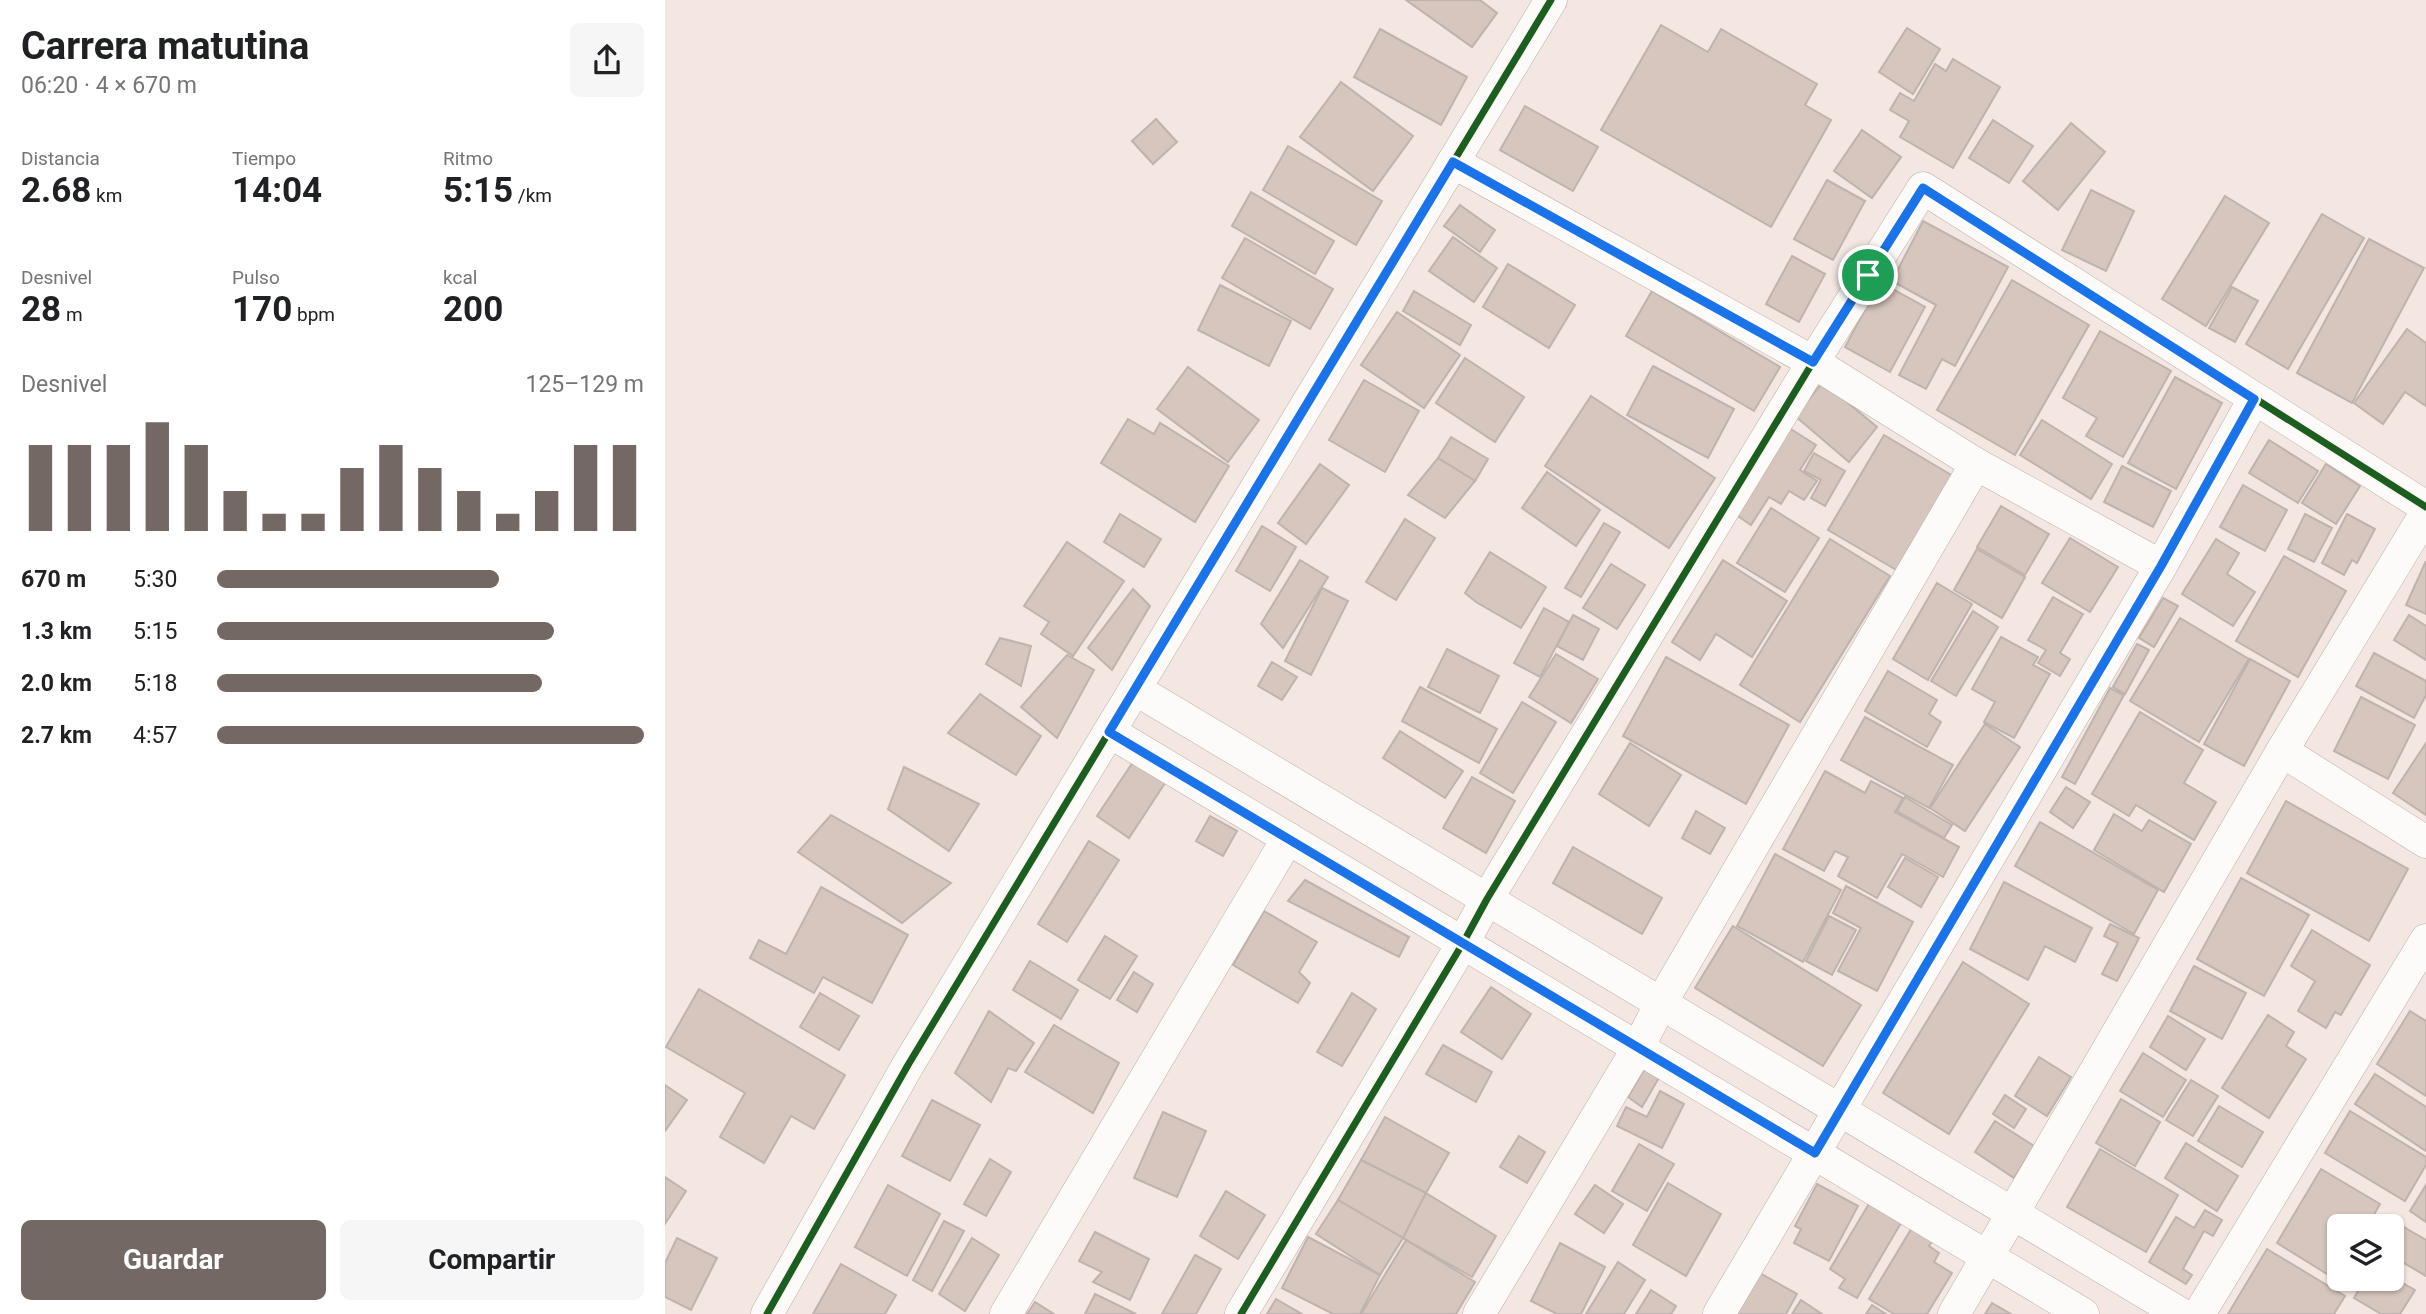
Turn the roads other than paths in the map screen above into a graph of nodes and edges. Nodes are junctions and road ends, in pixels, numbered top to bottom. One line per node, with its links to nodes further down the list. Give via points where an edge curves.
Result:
1 (1551, 0): 2 (street)
2 (1453, 162): 3 (street); 9 (street)
3 (1813, 362): 4 (street, via 1923,188); 5 (street); 14 (street)
4 (2254, 399): 6 (street); 8 (street)
5 (1976, 464): 8 (street); 17 (street)
6 (2426, 507)
7 (2426, 513): 11 (street)
8 (2161, 566): 19 (street)
9 (1135, 689): 10 (street); 14 (street)
10 (1109, 732): 12 (street); 23 (street, via 908,1065)
11 (2281, 751): 13 (street); 21 (street)
12 (1288, 838): 16 (street); 24 (street)
13 (2426, 842)
14 (1487, 900): 16 (street); 17 (street)
15 (2426, 940): 31 (street)
16 (1463, 943): 18 (street); 25 (street)
17 (1661, 1003): 18 (street); 19 (street)
18 (1638, 1048): 20 (street); 26 (street)
19 (1840, 1110): 20 (street); 21 (street)
20 (1815, 1153): 22 (street); 27 (street)
21 (2013, 1214): 22 (street); 30 (street)
22 (1989, 1258): 28 (street); 29 (street)
23 (767, 1314)
24 (1006, 1314)
25 (1241, 1314)
26 (1479, 1314)
27 (1719, 1314)
28 (1954, 1314)
29 (2083, 1314)
30 (2181, 1314)
31 (2199, 1314)

